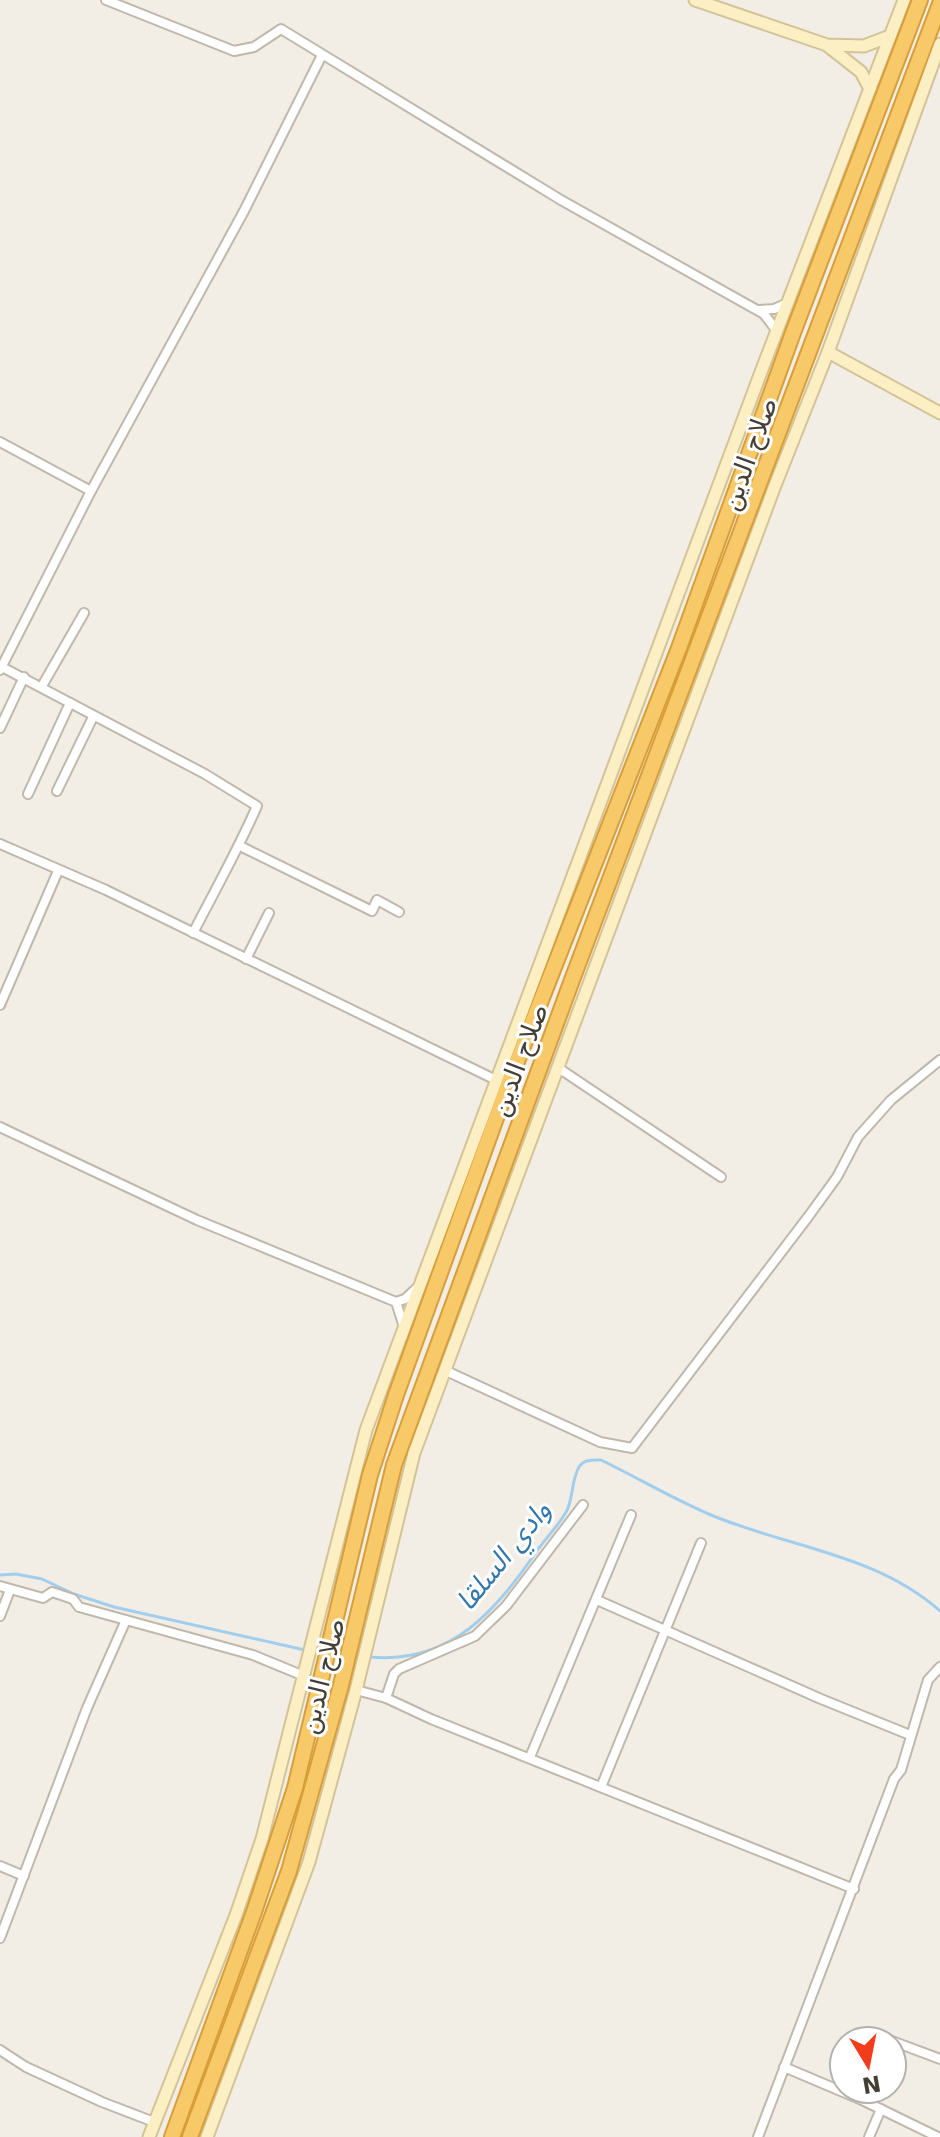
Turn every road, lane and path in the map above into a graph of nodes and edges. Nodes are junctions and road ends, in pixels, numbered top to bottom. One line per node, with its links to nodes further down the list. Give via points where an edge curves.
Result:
1 (106, 0): 9 (street, via 234,51 254,47 281,29)
2 (695, 0): 8 (main road)
3 (904, 0): 6 (main road)
4 (920, 0): 18 (highway, صلاح الدين)
5 (940, 4): 20 (highway, صلاح الدين)
6 (890, 36): 8 (main road, via 864,46); 10 (main road)
7 (940, 44): 14 (main road)
8 (827, 45): 10 (main road, via 861,72)
9 (322, 55): 12 (street, via 561,200); 17 (street, via 230,238)
10 (870, 89): 11 (main road)
11 (789, 302): 12 (street); 13 (main road)
12 (758, 310): 13 (street)
13 (777, 331): 41 (main road)
14 (828, 352): 15 (main road); 40 (main road)
15 (940, 413)
16 (0, 442): 17 (street)
17 (91, 491): 21 (street)
18 (693, 604): 20 (highway, via 702,603); 27 (highway, صلاح الدين)
19 (84, 613): 23 (street)
20 (711, 613): 28 (highway, صلاح الدين)
21 (1, 668): 22 (street)
22 (24, 677): 23 (street); 26 (street)
23 (42, 686): 24 (street)
24 (70, 703): 25 (street); 30 (street)
25 (93, 717): 29 (street); 32 (street, via 257,806)
26 (0, 728)
27 (630, 772): 28 (highway); 65 (highway, صلاح الدين, via 509,1082 396,1395 370,1475)
28 (644, 790): 57 (highway, صلاح الدين, via 394,1465)
29 (57, 791)
30 (28, 794)
31 (0, 844): 33 (street)
32 (240, 846): 34 (street, via 372,911 377,900); 36 (street)
33 (58, 871): 36 (street); 38 (street)
34 (399, 912)
35 (269, 913): 37 (street)
36 (193, 933): 37 (street)
37 (246, 959): 41 (street)
38 (0, 1005)
39 (940, 1060): 47 (street, via 891,1100 858,1137 808,1217 632,1448 600,1442)
40 (557, 1067): 43 (street); 47 (main road)
41 (496, 1080): 44 (main road)
42 (0, 1127): 45 (street, via 197,1220)
43 (721, 1177)
44 (420, 1284): 45 (street); 46 (main road)
45 (396, 1302): 46 (street)
46 (404, 1327): 59 (main road, via 363,1442)
47 (444, 1370): 57 (main road)
48 (583, 1505): 61 (street, via 506,1606 475,1636 399,1669)
49 (631, 1515): 53 (street)
50 (701, 1543): 56 (street)
51 (0, 1586): 52 (street)
52 (10, 1590): 54 (street); 55 (street, via 43,1598 52,1592 73,1599 79,1607)
53 (597, 1600): 56 (street); 63 (street)
54 (0, 1616)
55 (126, 1620): 59 (street, via 253,1655); 68 (street)
56 (664, 1630): 62 (street); 64 (street)
57 (359, 1642): 60 (main road); 66 (highway, صلاح الدين, via 341,1685)
58 (940, 1667): 62 (street, via 928,1680)
59 (304, 1676): 78 (main road, via 262,1839)
60 (356, 1687): 61 (street); 79 (main road, via 309,1862)
61 (386, 1698): 63 (street)
62 (910, 1735): 69 (street)
63 (530, 1757): 64 (street)
64 (601, 1787): 69 (street)
65 (295, 1788): 66 (highway, via 301,1796); 81 (highway, صلاح الدين)
66 (311, 1797): 82 (highway, صلاح الدين, via 289,1871)
67 (0, 1866): 68 (street)
68 (24, 1876): 70 (street)
69 (854, 1889): 74 (street)
70 (0, 1938)
71 (908, 2045): 73 (street)
72 (0, 2050): 78 (street, via 26,2067)
73 (940, 2059)
74 (784, 2067): 75 (street); 83 (street)
75 (828, 2086)
76 (873, 2105): 77 (street)
77 (881, 2109): 84 (street); 85 (street)
78 (154, 2122): 80 (main road)
79 (210, 2136)
80 (149, 2137)
81 (172, 2137)
82 (190, 2137)
83 (758, 2137)
84 (869, 2137)
85 (938, 2137)

